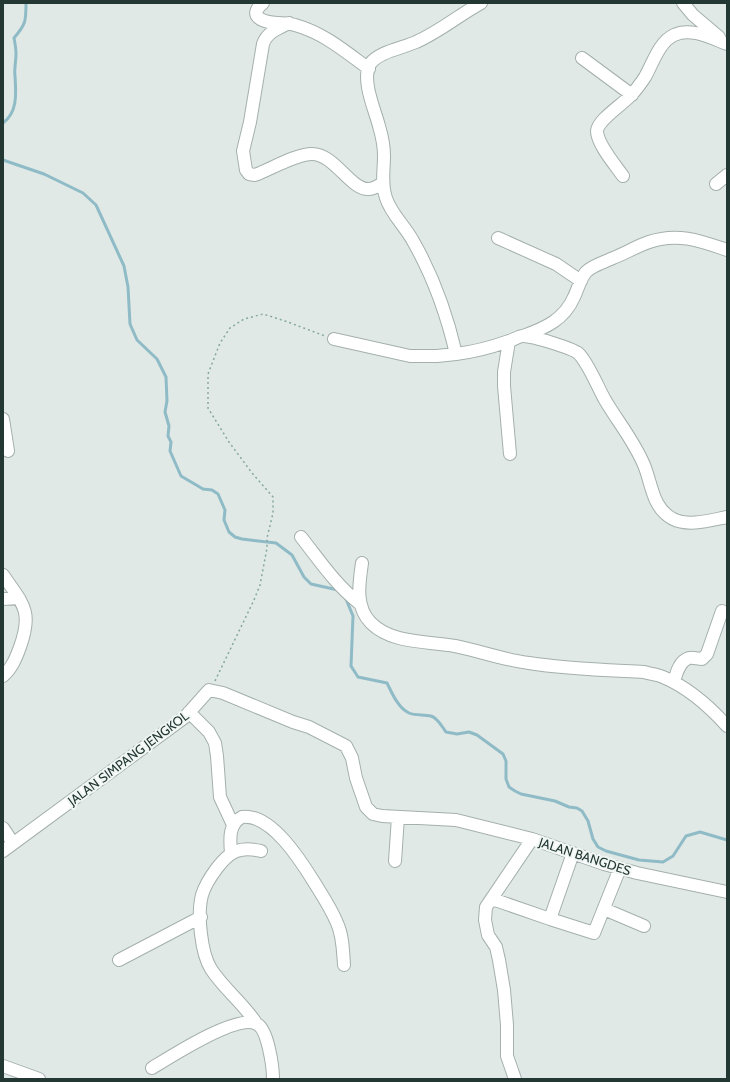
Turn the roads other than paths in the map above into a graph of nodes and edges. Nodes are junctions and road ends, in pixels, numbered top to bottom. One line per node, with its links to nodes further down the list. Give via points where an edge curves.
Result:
1 (263, 3): 4 (street, via 256,12 259,18 267,22)
2 (481, 3): 7 (street, via 417,42 383,54 370,64)
3 (683, 3): 5 (street, via 693,15)
4 (289, 24): 7 (street, via 306,28 334,43); 11 (street, via 272,32 262,44 243,150 246,170 249,174 255,175 313,154 325,157 364,188 372,188)
5 (727, 43): 8 (street, via 693,32 673,35 664,42)
6 (582, 58): 8 (street)
7 (369, 69): 11 (street, via 370,94 383,143)
8 (632, 95): 10 (street, via 603,120 597,134)
9 (727, 175): 12 (street)
10 (623, 176)
11 (383, 183): 19 (street, via 389,206 413,240 430,275 445,314)
12 (716, 184)
13 (498, 238): 15 (street, via 556,264)
14 (727, 250): 15 (street, via 691,238 660,239 638,246 594,267 587,271)
15 (581, 281): 16 (street, via 564,314 546,327)
16 (523, 336): 18 (street); 23 (street, via 554,344 580,355 635,446 645,466 657,504 669,516 685,522)
17 (334, 339): 19 (street, via 410,356)
18 (509, 341): 19 (street, via 470,353); 22 (street, via 504,386)
19 (456, 354)
20 (3, 419): 21 (street)
21 (8, 451)
22 (510, 454)
23 (727, 517)
24 (301, 537): 29 (street, via 338,585)
25 (362, 563): 29 (street)
26 (3, 575): 27 (street)
27 (19, 598): 28 (street); 31 (street, via 27,618 26,633 16,658)
28 (3, 599)
29 (359, 603): 32 (street, via 366,617 376,628 403,639 471,649 502,659 530,663 644,672)
30 (722, 611): 32 (street, via 709,650 704,657 689,658 685,661 677,671)
31 (3, 676)
32 (674, 682): 34 (street, via 709,707)
33 (189, 712): 35 (street, JALAN SIMPANG JENGKOL, via 209,690 223,693 309,727 346,746 366,807 373,814); 36 (street, via 209,732 215,743 220,797); 39 (street, JALAN SIMPANG JENGKOL)
34 (727, 726)
35 (398, 817): 38 (street, via 456,820); 44 (street)
36 (233, 825): 42 (street); 53 (street, via 242,817 254,818 278,833 286,842 337,922)
37 (3, 828): 39 (street)
38 (532, 839): 43 (street, JALAN BANGDES); 47 (street, JALAN BANGDES)
39 (13, 843): 40 (street, JALAN SIMPANG JENGKOL)
40 (3, 851)
41 (261, 851): 42 (street, via 245,849)
42 (231, 853): 49 (street, via 205,887)
43 (572, 853): 45 (street, JALAN BANGDES); 50 (street)
44 (395, 861)
45 (620, 868): 46 (street, JALAN BANGDES); 48 (street)
46 (727, 892)
47 (492, 899): 50 (street); 59 (street, JALAN BANGDES, via 486,908 485,920 499,960 507,1018 507,1056)
48 (604, 909): 50 (street, via 594,933); 51 (street)
49 (200, 917): 52 (street); 54 (street, via 202,942 208,964)
50 (550, 919)
51 (644, 926)
52 (119, 960)
53 (344, 965)
54 (256, 1023): 56 (street, via 233,1024); 58 (street, via 262,1028 266,1039)
55 (3, 1066): 57 (street)
56 (152, 1068)
57 (39, 1079)
58 (273, 1079)
59 (515, 1079)

